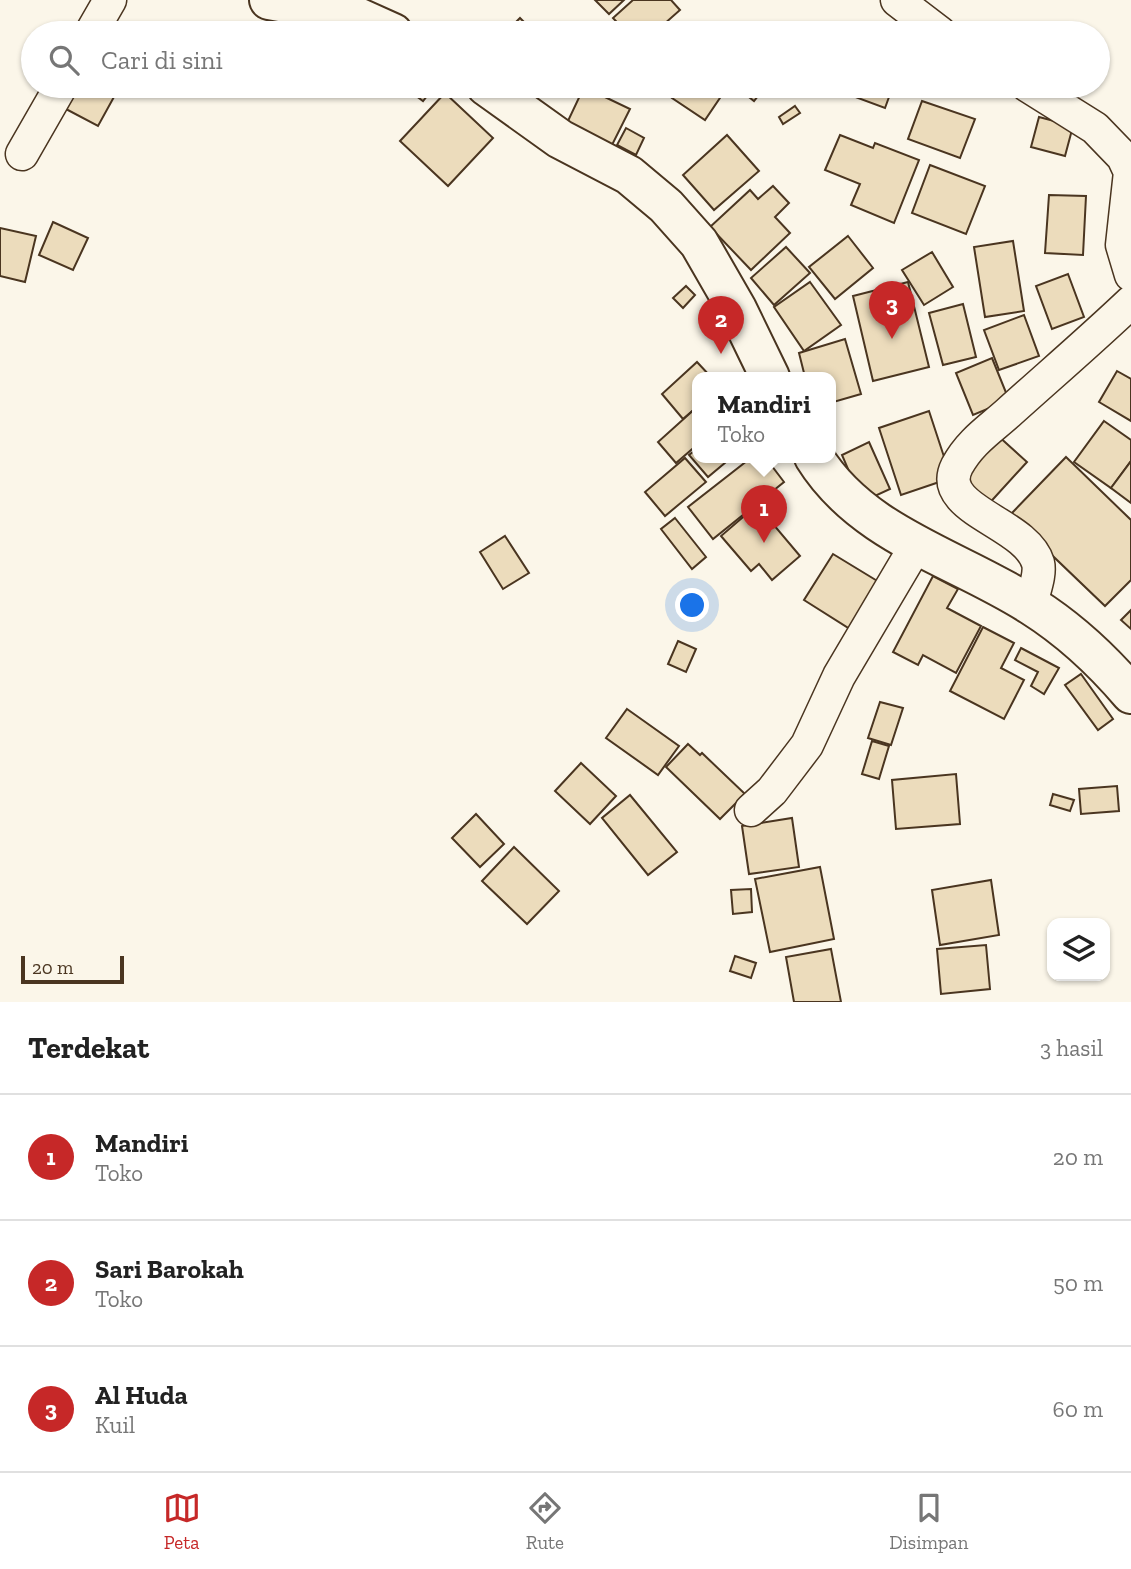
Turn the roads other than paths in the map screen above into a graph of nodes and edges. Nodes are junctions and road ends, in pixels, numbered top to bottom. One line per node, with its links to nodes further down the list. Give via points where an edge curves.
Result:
1 (110, 0): 4 (street)
2 (269, 0): 5 (main road)
3 (897, 0): 6 (street)
4 (98, 21)
5 (366, 21)
6 (924, 21)
7 (54, 98): 10 (street)
8 (503, 98): 13 (main road, via 560,139 629,175 666,206 699,243)
9 (1047, 98): 11 (street, via 1095,128 1123,157 1130,172 1122,245)
10 (22, 154)
11 (1131, 275)
12 (1131, 302): 16 (street, via 970,445 953,478 953,488 969,505 1018,536 1038,562)
13 (768, 372)
14 (819, 463): 15 (main road, via 846,499)
15 (917, 544): 16 (main road); 18 (street, via 839,676 807,745 772,791)
16 (1031, 605): 17 (main road, via 1105,663)
17 (1131, 694)
18 (751, 810)

